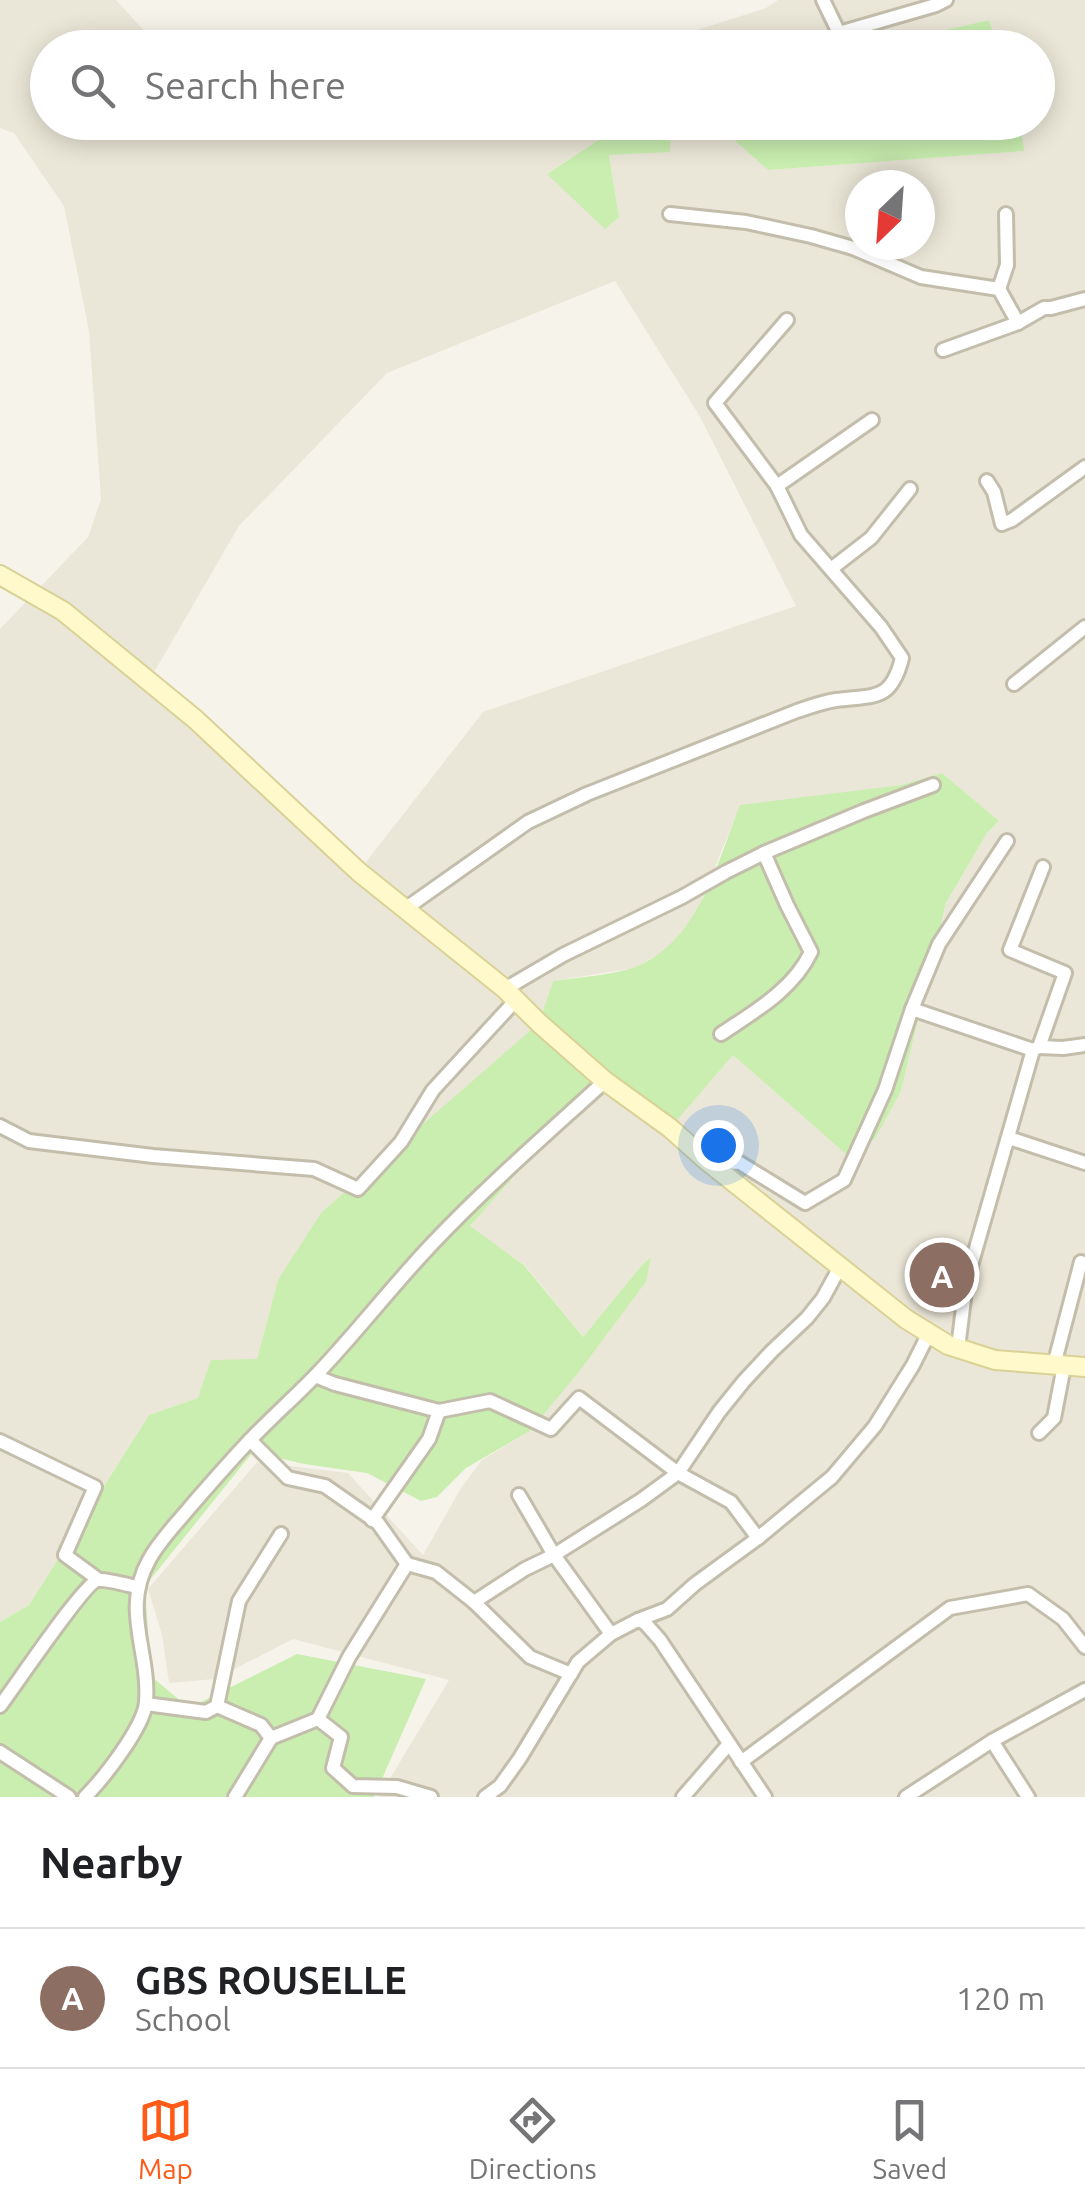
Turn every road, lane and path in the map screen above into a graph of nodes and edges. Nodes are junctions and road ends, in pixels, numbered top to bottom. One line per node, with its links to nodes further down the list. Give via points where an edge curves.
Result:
1 (823, 0): 3 (street)
2 (946, 0): 4 (street)
3 (838, 30)
4 (849, 30)
5 (670, 214): 7 (street, via 812,236 921,277)
6 (1006, 214): 7 (street, via 1007,266)
7 (999, 289): 10 (street)
8 (1085, 298): 10 (street)
9 (787, 320): 15 (street, via 715,404)
10 (1018, 323): 11 (street)
11 (943, 350)
12 (872, 420): 15 (street)
13 (1085, 467): 14 (street, via 1002,524)
14 (987, 481)
15 (776, 486): 17 (street, via 801,535)
16 (910, 489): 17 (street, via 871,538)
17 (830, 570): 25 (street, via 902,658 896,680 872,698 796,711 572,801 504,837)
18 (0, 575): 25 (street, via 64,611 195,719)
19 (1085, 627): 20 (street)
20 (1014, 684)
21 (933, 785): 23 (street)
22 (1007, 841): 27 (street, via 938,944)
23 (764, 853): 26 (street, via 563,955); 28 (street, via 812,952 802,972)
24 (1043, 868): 30 (street, via 1010,950 1065,974)
25 (404, 909): 26 (street)
26 (510, 994): 31 (street); 32 (street, via 401,1142 358,1189 314,1169 29,1141)
27 (912, 1009): 30 (street); 34 (street, via 844,1180 805,1203 740,1163)
28 (721, 1034)
29 (1085, 1045): 30 (street)
30 (1036, 1049): 33 (street)
31 (605, 1081): 34 (street); 42 (street, via 432,1244)
32 (0, 1126)
33 (1009, 1138): 35 (street); 39 (street, via 966,1282)
34 (707, 1161): 37 (street)
35 (1085, 1163)
36 (1081, 1262): 40 (street)
37 (840, 1267): 38 (street); 47 (street, via 823,1298 744,1381)
38 (928, 1334): 39 (street); 51 (street, via 875,1426 832,1477)
39 (958, 1348): 40 (street, via 996,1360)
40 (1059, 1365): 41 (street); 44 (street, via 1054,1418)
41 (1085, 1367)
42 (315, 1376): 43 (street); 45 (street)
43 (439, 1411): 47 (street, via 490,1402 551,1430 579,1398); 49 (street, via 429,1439)
44 (1040, 1433)
45 (250, 1440): 49 (street, via 288,1478 325,1486); 55 (street, via 149,1558)
46 (0, 1441): 54 (street, via 95,1487 65,1555)
47 (678, 1473): 51 (street, via 731,1502); 52 (street)
48 (519, 1495): 52 (street)
49 (372, 1520): 53 (street)
50 (281, 1534): 66 (street, via 239,1600)
51 (758, 1538): 57 (street)
52 (554, 1555): 56 (street); 59 (street)
53 (407, 1564): 56 (street, via 436,1572); 67 (street)
54 (98, 1580): 55 (street); 65 (street, via 67,1611)
55 (137, 1586): 64 (street)
56 (474, 1602): 62 (street, via 530,1657)
57 (667, 1610): 58 (street); 60 (street)
58 (638, 1620): 59 (street); 60 (street)
59 (611, 1634): 62 (street)
60 (660, 1640): 70 (street)
61 (1085, 1647): 72 (street, via 1028,1594 950,1608)
62 (571, 1674): 78 (street, via 500,1786)
63 (1085, 1690): 69 (street)
64 (146, 1704): 66 (street, via 206,1712); 75 (street)
65 (0, 1706)
66 (217, 1706): 68 (street, via 261,1725)
67 (318, 1719): 68 (street); 73 (street, via 341,1737 334,1768)
68 (271, 1738): 76 (street)
69 (992, 1740): 81 (street); 82 (street)
70 (729, 1744): 72 (street); 79 (street)
71 (0, 1752): 74 (street)
72 (741, 1762): 80 (street)
73 (350, 1792): 77 (street, via 397,1787)
74 (69, 1797)
75 (85, 1797)
76 (235, 1797)
77 (432, 1797)
78 (486, 1797)
79 (682, 1797)
80 (764, 1797)
81 (906, 1797)
82 (1028, 1797)

